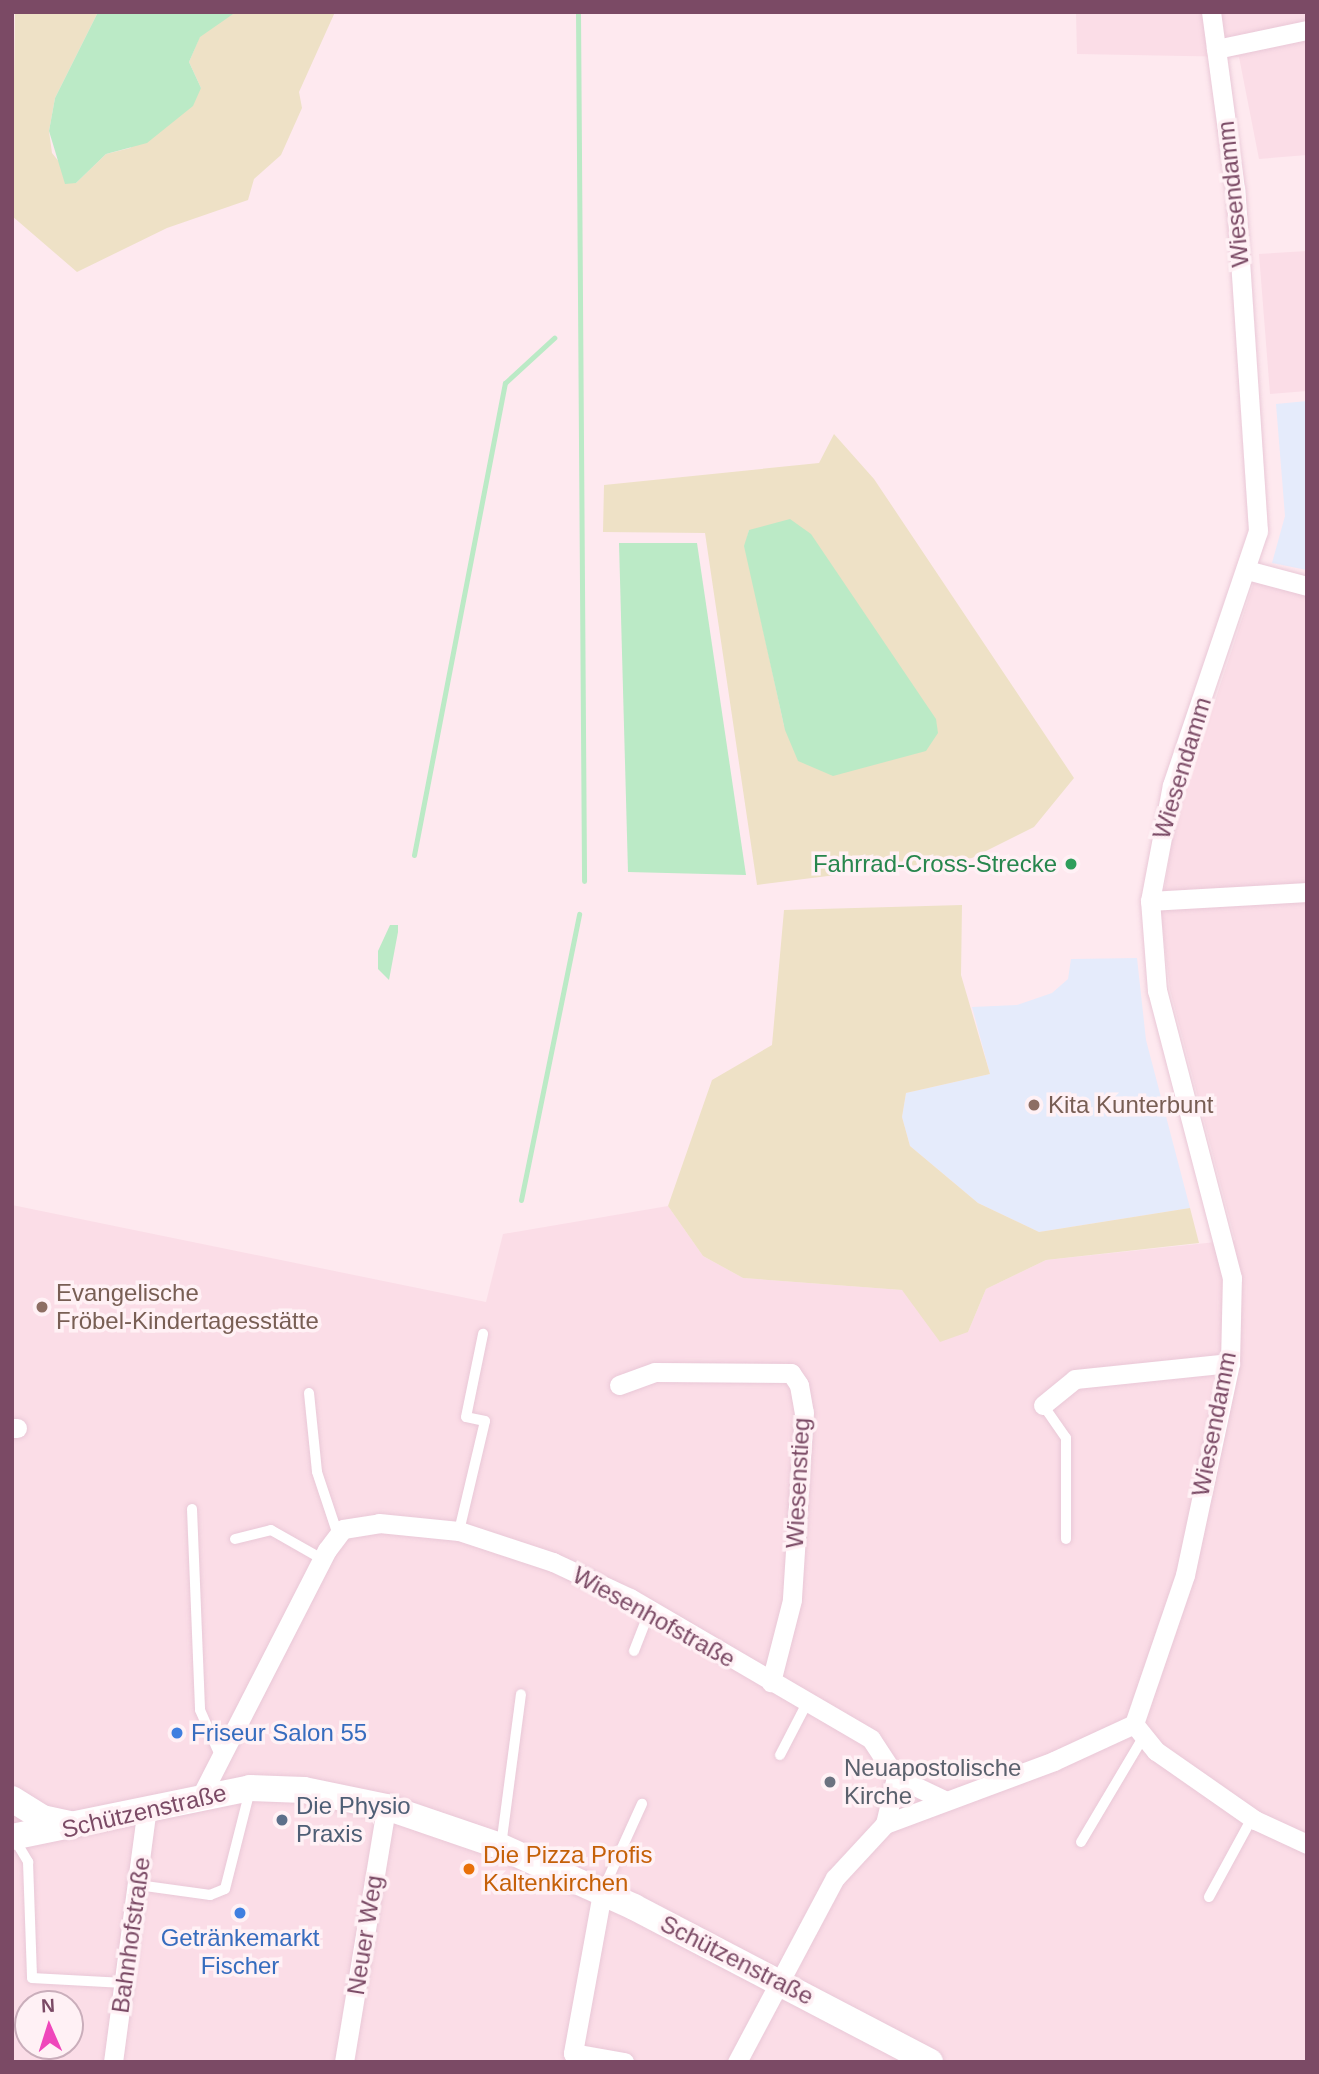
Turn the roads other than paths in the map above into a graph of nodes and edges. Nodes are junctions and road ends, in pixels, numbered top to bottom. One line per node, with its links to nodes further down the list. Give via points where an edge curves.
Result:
1 (1211, 12): 3 (street, Wiesendamm)
2 (1307, 30): 3 (street)
3 (1216, 50): 4 (street, Wiesendamm, via 1256,451 1258,531)
4 (1247, 570): 5 (street); 7 (street, Wiesendamm, via 1172,785)
5 (1307, 586)
6 (1307, 892): 7 (street)
7 (1150, 901): 9 (street, Wiesendamm, via 1157,991 1232,1278)
8 (483, 1334): 14 (lane, via 466,1417 485,1421)
9 (1230, 1363): 12 (street, via 1075,1379); 24 (street, Wiesendamm, via 1185,1575)
10 (619, 1385): 21 (street, Wiesenstieg, via 654,1372 791,1374 799,1385 804,1412 792,1600)
11 (309, 1393): 15 (lane, via 317,1472)
12 (1044, 1405): 17 (lane, via 1066,1438)
13 (191, 1509): 25 (lane, via 200,1710)
14 (459, 1531): 15 (street, Wiesenhofstraße, via 379,1523 343,1529); 19 (street, Wiesenhofstraße, via 553,1562)
15 (338, 1536): 18 (street)
16 (235, 1539): 18 (lane, via 271,1530)
17 (1066, 1539)
18 (322, 1559): 25 (street)
19 (650, 1610): 20 (lane); 21 (street, Wiesenhofstraße)
20 (634, 1651)
21 (771, 1682): 23 (street, Wiesenhofstraße)
22 (520, 1694): 41 (lane)
23 (807, 1703): 26 (lane); 27 (street, Wiesenhofstraße, via 871,1739)
24 (1139, 1730): 30 (street); 35 (street); 39 (lane)
25 (219, 1753): 29 (street)
26 (780, 1755)
27 (896, 1777): 30 (street); 36 (street)
28 (250, 1788): 29 (main road, Schützenstraße); 33 (main road, Schützenstraße, via 304,1790); 42 (lane, via 225,1889 209,1895)
29 (202, 1794): 34 (main road, Schützenstraße)
30 (944, 1800): 36 (street)
31 (16, 1801): 37 (main road, via 42,1818); 38 (main road)
32 (642, 1804): 43 (lane)
33 (386, 1807): 41 (main road, Schützenstraße); 48 (street, Neuer Weg)
34 (147, 1808): 37 (main road, Schützenstraße); 42 (street, Bahnhofstraße)
35 (1252, 1818): 40 (street); 44 (lane)
36 (884, 1824): 45 (street, via 835,1878)
37 (83, 1826): 38 (main road, Schützenstraße)
38 (12, 1837): 46 (lane, via 28,1862 32,1978)
39 (1081, 1842)
40 (1307, 1844)
41 (501, 1847): 43 (main road, Schützenstraße)
42 (138, 1885): 46 (street, Bahnhofstraße)
43 (602, 1893): 45 (main road, Schützenstraße); 49 (street, via 573,2053)
44 (1209, 1897)
45 (781, 1982): 50 (street); 51 (main road, Schützenstraße)
46 (124, 1983): 47 (street, Bahnhofstraße)
47 (113, 2062)
48 (344, 2062)
49 (624, 2062)
50 (737, 2062)
51 (930, 2062)

